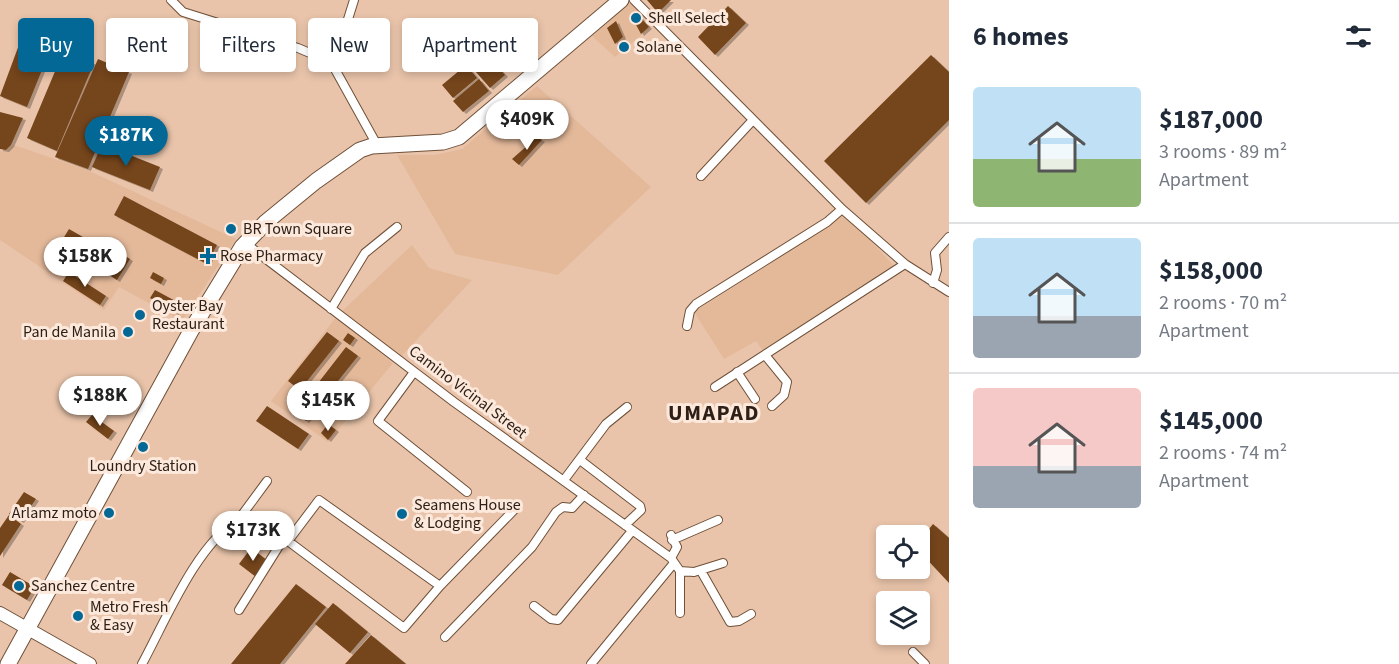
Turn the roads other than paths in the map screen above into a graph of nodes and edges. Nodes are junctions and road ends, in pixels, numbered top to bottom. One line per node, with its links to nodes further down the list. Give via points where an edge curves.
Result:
1 (171, 0): 6 (street, via 183,12)
2 (354, 0): 5 (street)
3 (621, 0): 9 (highway, via 459,137 443,142)
4 (634, 0): 8 (street)
5 (348, 18)
6 (308, 52)
7 (337, 72): 9 (street)
8 (753, 120): 10 (street); 11 (street)
9 (377, 145): 14 (highway, via 360,150 335,166)
10 (701, 176)
11 (842, 209): 15 (street); 19 (street, via 696,304)
12 (397, 227): 18 (street, via 365,253)
13 (949, 237): 16 (street, via 935,253 938,270)
14 (245, 243): 18 (street, Camino Vicinal Street); 46 (highway, via 192,329)
15 (905, 264): 16 (street); 20 (street)
16 (933, 283): 17 (street)
17 (949, 292)
18 (331, 309): 21 (street, Camino Vicinal Street)
19 (687, 326)
20 (765, 355): 22 (street); 25 (street, via 787,382 784,395)
21 (414, 372): 28 (street, Camino Vicinal Street); 30 (street, via 378,421)
22 (737, 372): 23 (street); 24 (street)
23 (715, 387)
24 (754, 399)
25 (772, 406)
26 (627, 407): 27 (street, via 606,424)
27 (580, 460): 28 (street); 35 (street, via 640,506)
28 (564, 480): 31 (street, Camino Vicinal Street)
29 (267, 481): 33 (street)
30 (466, 492)
31 (584, 495): 35 (street, Camino Vicinal Street); 47 (street, via 572,508 563,507 556,512 532,547)
32 (514, 510): 40 (street)
33 (239, 519): 36 (street, via 256,520); 51 (street, via 212,541 199,560)
34 (718, 520): 38 (street, via 672,538)
35 (628, 528): 38 (street, Camino Vicinal Street); 41 (street, via 558,620)
36 (286, 539): 40 (street, via 319,500); 40 (street, via 404,628); 42 (street)
37 (723, 562): 39 (street)
38 (675, 564): 39 (street); 44 (street); 52 (street)
39 (701, 571): 45 (street, via 730,621)
40 (440, 586)
41 (534, 606)
42 (239, 610)
43 (0, 613): 46 (street)
44 (680, 613)
45 (751, 614)
46 (27, 630): 49 (highway); 50 (street)
47 (445, 637)
48 (913, 652): 53 (street)
49 (8, 664)
50 (90, 664)
51 (142, 664)
52 (591, 664)
53 (925, 664)

